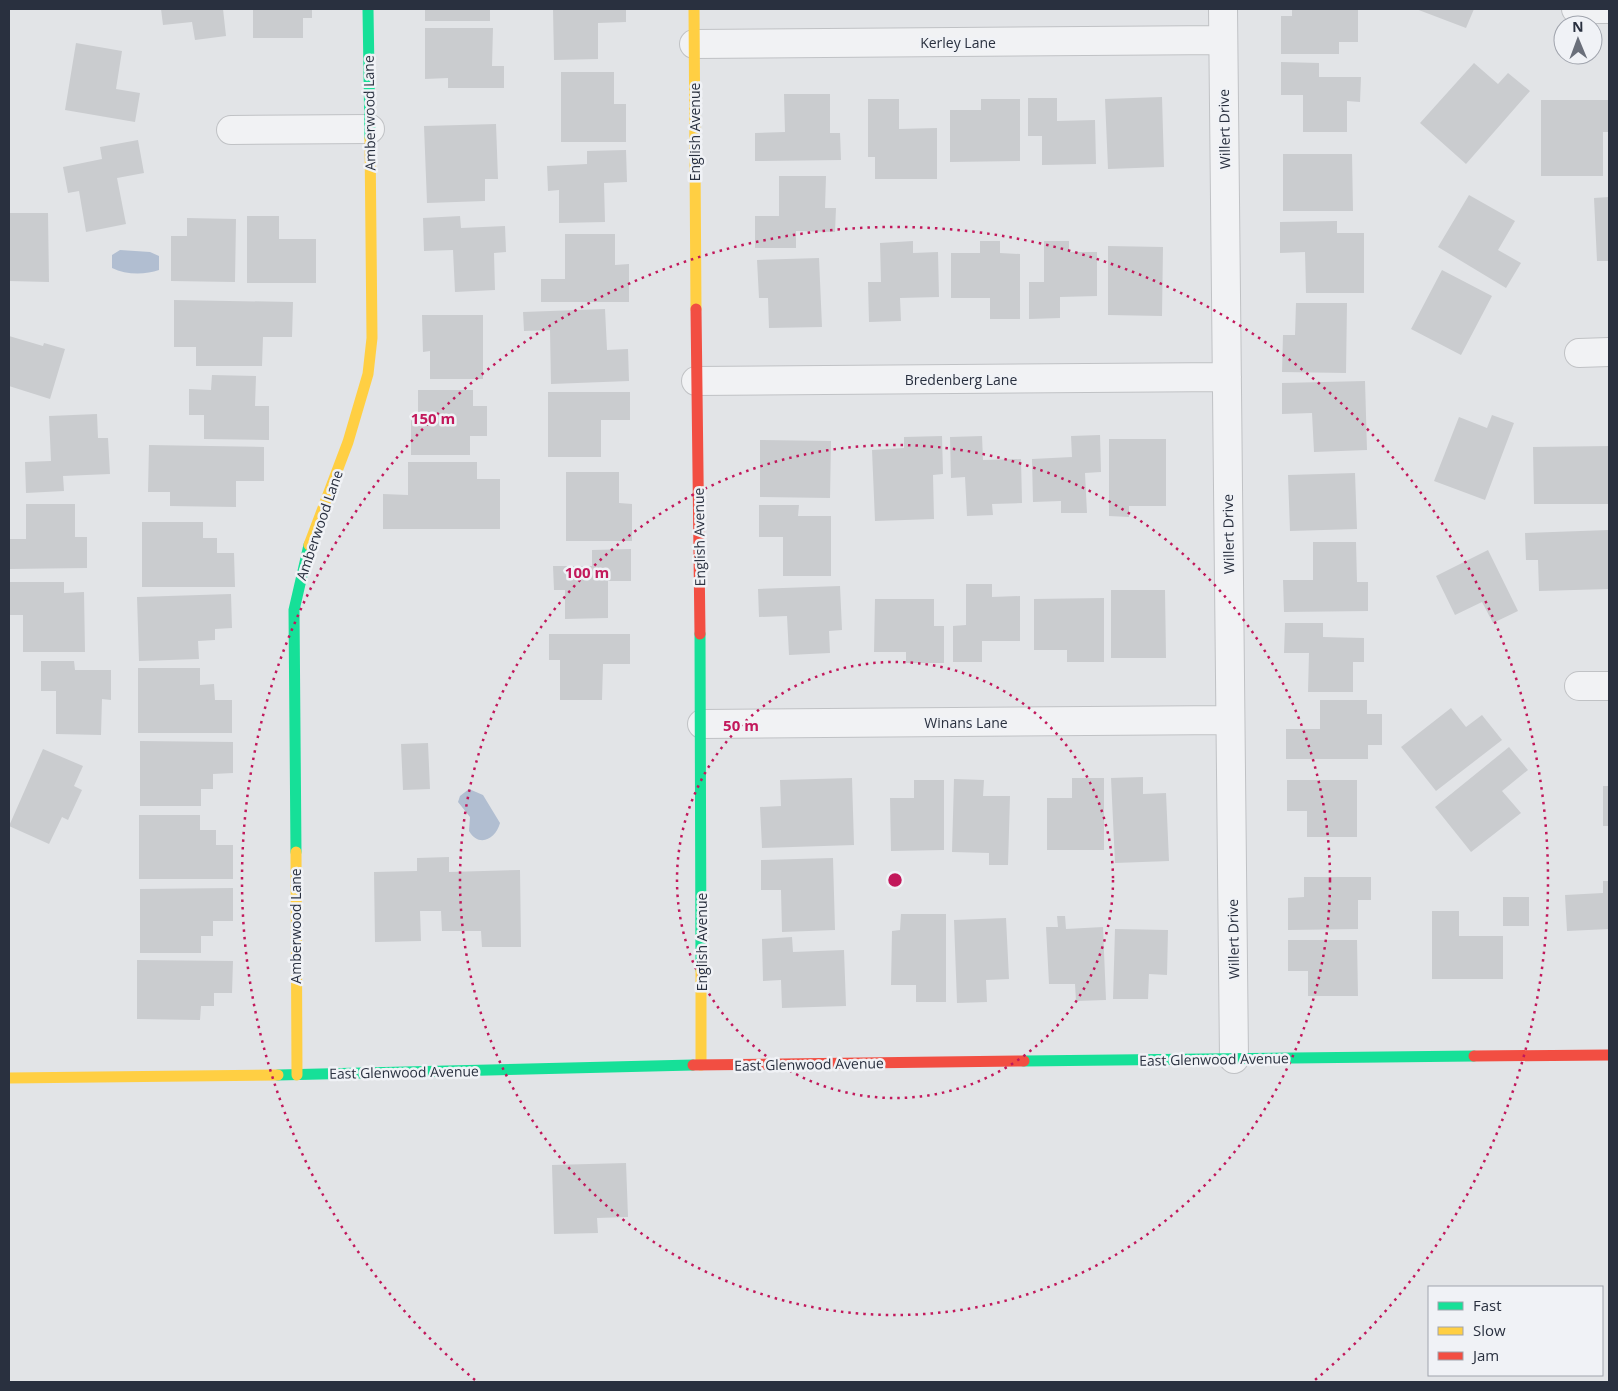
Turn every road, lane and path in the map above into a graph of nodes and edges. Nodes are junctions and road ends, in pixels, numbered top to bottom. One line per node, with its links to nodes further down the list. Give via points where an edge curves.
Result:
1 (368, 9): 8 (street, Amberwood Lane)
2 (694, 9): 7 (street, English Avenue)
3 (1223, 9): 6 (street, Willert Drive)
4 (1609, 9): 5 (street)
5 (1576, 10)
6 (1223, 40): 7 (street, Kerley Lane); 12 (street, Willert Drive)
7 (694, 44): 13 (street, English Avenue)
8 (370, 129): 9 (street); 21 (street, Amberwood Lane, via 372,338 368,377 359,414 305,557 294,610)
9 (231, 130)
10 (1609, 352): 11 (street)
11 (1579, 353)
12 (1227, 377): 13 (street, Bredenberg Lane); 16 (street, Willert Drive)
13 (696, 381): 17 (street, English Avenue)
14 (1579, 686): 15 (street)
15 (1609, 686)
16 (1230, 720): 17 (street, Winans Lane); 19 (street, Willert Drive)
17 (702, 724): 20 (street, English Avenue)
18 (1609, 1055): 19 (street, East Glenwood Avenue)
19 (1234, 1059): 20 (street, East Glenwood Avenue)
20 (701, 1066): 21 (street, East Glenwood Avenue)
21 (297, 1075): 22 (street, East Glenwood Avenue)
22 (9, 1078)

